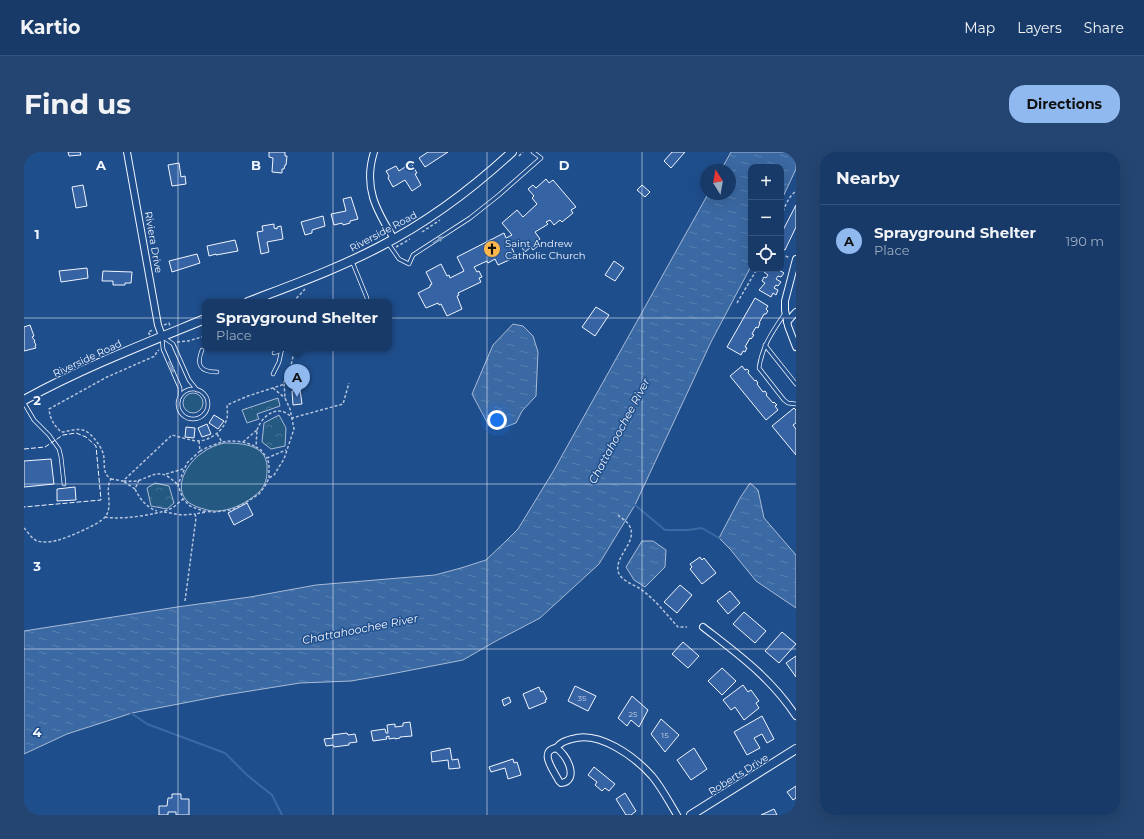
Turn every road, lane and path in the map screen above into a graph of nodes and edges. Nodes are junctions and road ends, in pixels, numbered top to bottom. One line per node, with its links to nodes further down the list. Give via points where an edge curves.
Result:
1 (127, 152): 19 (street, Riviera Drive)
2 (374, 152): 7 (street, via 369,175 370,190)
3 (512, 152): 7 (street, Riverside Road, via 453,201)
4 (534, 152): 7 (lane, one-way to 4, via 397,256 409,264 414,255 500,195 541,158)
5 (796, 191): 6 (path)
6 (784, 209)
7 (391, 241): 10 (street, Riverside Road)
8 (784, 255): 9 (path)
9 (796, 259): 16 (street, via 785,302)
10 (352, 260): 12 (lane); 13 (street, Riverside Road)
11 (755, 272): 14 (path)
12 (366, 298)
13 (255, 299)
14 (737, 303)
15 (796, 312): 18 (street)
16 (785, 313): 18 (street); 22 (lane)
17 (202, 320): 19 (street, Riverside Road)
18 (787, 322): 23 (street)
19 (162, 336): 21 (lane); 24 (lane); 39 (street, Riverside Road)
20 (202, 337): 21 (path)
21 (173, 344): 36 (lane, via 191,384)
22 (765, 345): 34 (lane); 41 (lane, via 759,368 784,400)
23 (796, 347)
24 (163, 349): 37 (lane, one-way to 37, via 179,384); 55 (path, via 157,351 155,356 107,377 49,409 54,425 61,432 81,429 98,444 104,455 104,468)
25 (202, 350): 30 (lane, via 199,364 203,370)
26 (278, 351): 29 (lane)
27 (282, 351): 31 (lane)
28 (293, 351): 32 (path, via 289,374)
29 (274, 353)
30 (217, 372)
31 (273, 374)
32 (284, 382): 35 (path); 38 (path)
33 (349, 383): 42 (path, via 343,404)
34 (796, 384)
35 (273, 388): 38 (path); 44 (path, via 227,405 227,418)
36 (199, 391): 37 (lane, via 187,391); 37 (lane, via 207,400 207,407 196,419 185,417 180,411)
37 (180, 398)
38 (285, 398): 42 (path)
39 (24, 400)
40 (24, 404): 58 (lane, via 34,420 57,446)
41 (796, 404)
42 (292, 418): 43 (path, via 281,410 276,411 263,418); 49 (path, via 294,429)
43 (257, 430): 47 (path); 48 (path)
44 (217, 434): 45 (path); 46 (path)
45 (198, 441): 50 (path); 57 (path, via 172,435)
46 (222, 442): 47 (path); 50 (path)
47 (243, 442): 48 (path)
48 (256, 447): 51 (path)
49 (286, 450): 51 (path); 54 (path, via 280,467)
50 (200, 451): 52 (path)
51 (267, 458): 54 (path)
52 (184, 469): 53 (path); 59 (path)
53 (166, 474): 56 (path, via 152,474); 59 (path)
54 (269, 478): 63 (path, via 259,494 242,505 222,511)
55 (111, 479): 57 (path); 66 (path, via 108,491 110,508)
56 (139, 480): 57 (path); 60 (path)
57 (123, 481): 60 (path)
58 (64, 484)
59 (178, 485): 61 (path)
60 (135, 489): 62 (path, via 142,502 153,510)
61 (183, 499): 62 (path, via 171,508); 63 (path, via 196,509)
62 (160, 511): 64 (path, via 182,515); 66 (path, via 116,519)
63 (206, 512): 64 (path)
64 (195, 514): 68 (path)
65 (618, 515): 69 (path, via 630,526 631,532 631,538 618,566 619,573 648,595 678,627)
66 (105, 518): 67 (path, via 59,540 46,542 35,541)
67 (24, 528)
68 (185, 601)
69 (687, 627)
70 (703, 627): 71 (street, via 760,672)
71 (796, 716)
72 (556, 748): 72 (street, via 562,753 572,774 567,782 559,781 547,758 550,750); 74 (street, via 564,741 586,737 600,739 621,750 652,776)
73 (796, 749): 75 (street, Roberts Drive)
74 (677, 815)
75 (691, 815)

